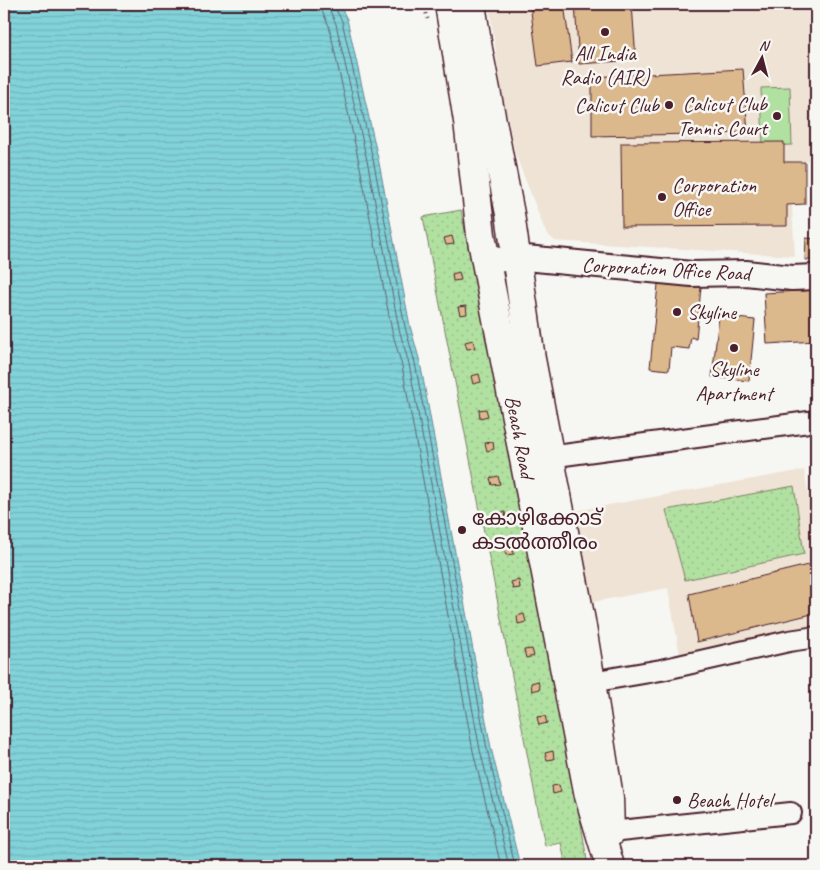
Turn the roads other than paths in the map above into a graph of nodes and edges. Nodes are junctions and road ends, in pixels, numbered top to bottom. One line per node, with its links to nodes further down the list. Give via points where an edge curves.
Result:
1 (450, 4): 4 (main road, Beach Road)
2 (471, 4): 3 (main road, Beach Road)
3 (515, 257): 4 (street, Corporation Office Road); 5 (street, Corporation Office Road, via 692,274); 7 (main road, Beach Road)
4 (486, 262): 12 (main road, Beach Road, via 589,796)
5 (816, 277)
6 (816, 421): 7 (street)
7 (549, 457): 9 (main road, Beach Road)
8 (816, 637): 9 (street)
9 (591, 682): 11 (main road, Beach Road, via 609,798)
10 (791, 813): 11 (street)
11 (610, 832): 12 (main road, Beach Road)
12 (611, 866)

